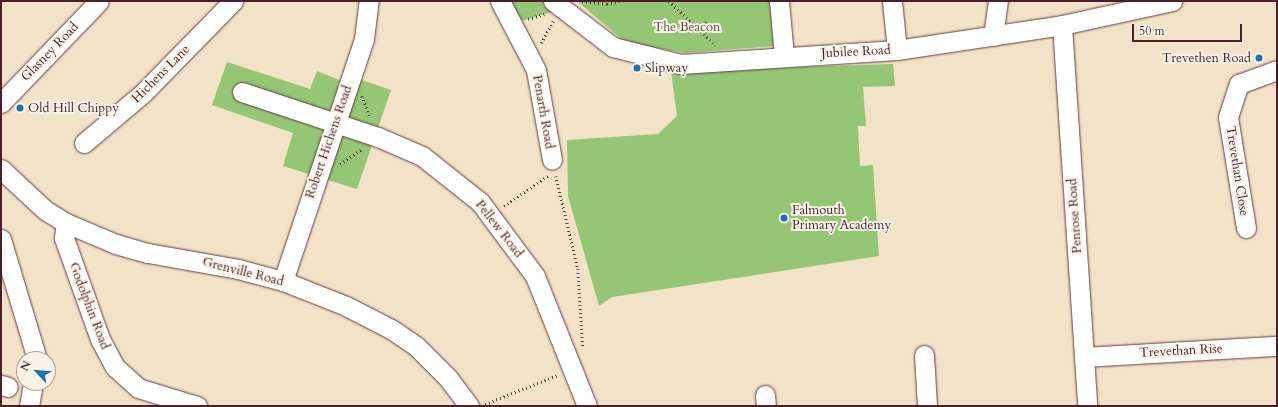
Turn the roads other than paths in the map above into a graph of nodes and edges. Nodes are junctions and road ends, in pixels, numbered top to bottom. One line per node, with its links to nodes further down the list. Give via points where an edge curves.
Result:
1 (99, 1): 17 (street, Glasney Road)
2 (233, 1): 19 (street, Hichens Lane, via 143,93)
3 (368, 1): 18 (street, Robert Hichens Road, via 364,39)
4 (500, 1): 20 (street, Penarth Road, via 536,70)
5 (779, 1): 14 (street)
6 (892, 1): 13 (street)
7 (998, 1): 12 (street)
8 (1172, 1): 10 (street, Jubilee Road)
9 (557, 5): 14 (street, Jubilee Road, via 613,47 640,55 681,64)
10 (1130, 6): 11 (street, Jubilee Road)
11 (1062, 25): 12 (street, Jubilee Road); 29 (street, Penrose Road)
12 (993, 36): 13 (street, Jubilee Road)
13 (897, 50): 14 (street, Jubilee Road)
14 (784, 56)
15 (1277, 70): 23 (street, Trevethan Close, via 1239,84 1228,117)
16 (242, 92): 18 (street, Pellew Road)
17 (1, 103)
18 (335, 124): 25 (street, Robert Hichens Road); 34 (street, Pellew Road, via 378,137 422,156 480,202 535,276)
19 (84, 143)
20 (552, 160)
21 (2, 172): 22 (street, Grenville Road, via 45,210)
22 (66, 224): 25 (street, Grenville Road, via 116,244 148,253 238,269); 33 (street, Godolphin Road, via 64,238 100,340 115,368 138,388)
23 (1246, 228)
24 (1, 239): 27 (street)
25 (282, 281): 31 (street, Grenville Road, via 346,306 391,329 416,346)
26 (1277, 346): 29 (street, Trevethan Rise)
27 (35, 351)
28 (924, 355): 35 (street)
29 (1084, 357): 36 (street, Penrose Road)
30 (32, 391): 32 (street)
31 (478, 405)
32 (29, 406)
33 (197, 406)
34 (587, 406)
35 (927, 406)
36 (1087, 406)

